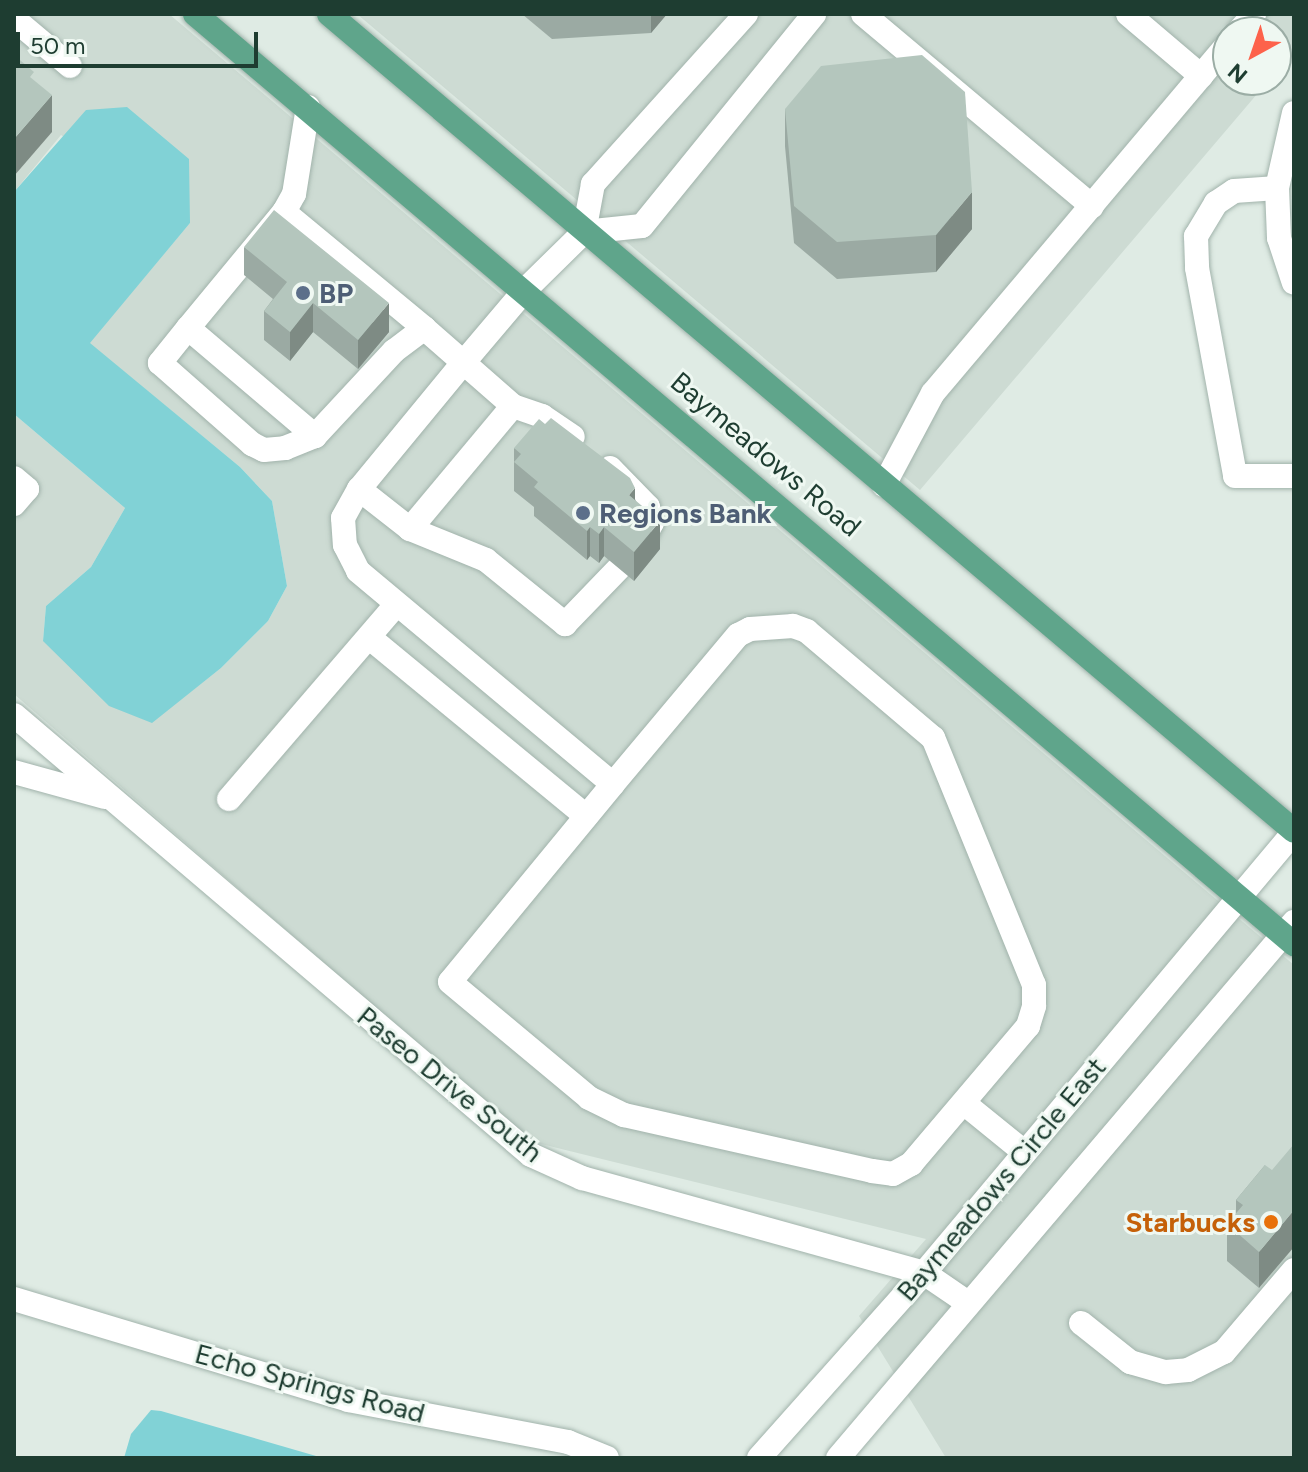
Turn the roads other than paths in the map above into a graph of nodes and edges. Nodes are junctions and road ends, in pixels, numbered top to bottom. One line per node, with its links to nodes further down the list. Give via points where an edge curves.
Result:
1 (195, 14): 11 (main road, Baymeadows Road)
2 (329, 14): 16 (main road, Baymeadows Road)
3 (746, 14): 16 (street, via 593,184)
4 (814, 14): 16 (street, via 642,226)
5 (863, 14): 14 (street)
6 (1133, 15): 10 (street)
7 (14, 19): 9 (street)
8 (1212, 63): 10 (street)
9 (70, 66)
10 (1201, 76): 14 (street)
11 (308, 107): 15 (street, via 294,194); 18 (main road, Baymeadows Road)
12 (1294, 113): 13 (street)
13 (1277, 188): 17 (street, via 1279,238); 24 (street, via 1234,191 1216,203 1196,236 1197,268 1235,476)
14 (1092, 206): 26 (street, via 933,393)
15 (284, 212): 19 (street); 20 (street)
16 (584, 232): 18 (street); 26 (main road, Baymeadows Road)
17 (1294, 282)
18 (525, 290): 21 (street); 41 (main road, Baymeadows Road)
19 (188, 328): 23 (street); 23 (street, via 160,363 252,444 264,450 285,448)
20 (424, 328): 21 (street); 23 (street, via 394,351)
21 (463, 363): 22 (street); 27 (street)
22 (513, 406): 29 (street); 30 (street, via 542,416 636,489 652,522)
23 (315, 436)
24 (1294, 476)
25 (14, 478): 28 (street, via 27,489)
26 (884, 485): 40 (main road, Baymeadows Road)
27 (359, 489): 29 (street); 32 (street, via 343,518 345,545 358,571)
28 (14, 504)
29 (410, 529): 31 (street, via 486,560 565,624)
30 (645, 537)
31 (619, 568)
32 (396, 605): 33 (street); 36 (street)
33 (370, 638): 38 (street); 39 (street)
34 (14, 715): 37 (street, Paseo Drive South)
35 (14, 772): 37 (street)
36 (613, 784): 39 (street); 43 (street, via 738,635 750,629 793,626 807,631 933,738 1034,985 1028,1026)
37 (111, 798): 46 (street, Paseo Drive South, via 531,1155 582,1178)
38 (229, 799)
39 (586, 816): 43 (street, via 450,982 589,1098 624,1115 893,1174 911,1164)
40 (1294, 832): 41 (street, Baymeadows Circle East)
41 (1239, 898): 42 (main road, Baymeadows Road); 44 (street, Baymeadows Circle East)
42 (1290, 934): 48 (street, Baymeadows Circle East)
43 (965, 1104): 44 (street)
44 (1024, 1152): 46 (street, Baymeadows Circle East)
45 (1294, 1270): 49 (street, via 1224,1352 1188,1370 1166,1372 1130,1362)
46 (924, 1273): 48 (street, Paseo Drive South); 51 (street, Baymeadows Circle East)
47 (14, 1299): 50 (street, Echo Springs Road, via 348,1400 568,1442)
48 (968, 1303): 52 (street, Baymeadows Circle East)
49 (1081, 1323)
50 (607, 1458)
51 (759, 1458)
52 (838, 1458)

